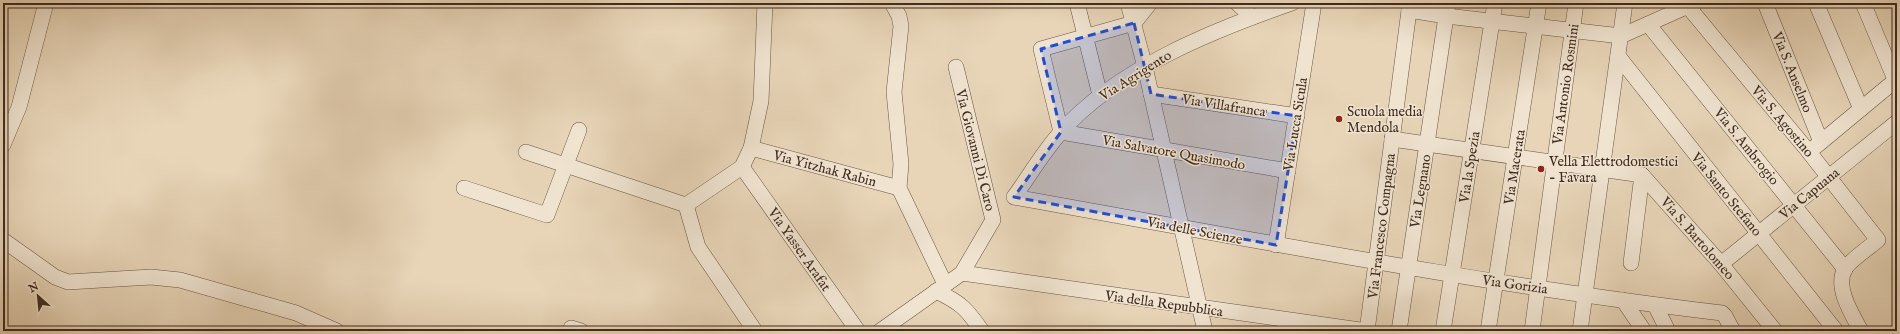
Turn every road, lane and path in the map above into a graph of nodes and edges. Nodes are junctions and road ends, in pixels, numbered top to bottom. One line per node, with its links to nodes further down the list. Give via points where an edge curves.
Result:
1 (46, 3): 42 (street, via 19,108)
2 (765, 3): 43 (street, via 761,101)
3 (892, 3): 57 (street, via 900,16 901,26 894,92 901,164)
4 (1077, 3): 27 (street)
5 (1128, 3): 22 (street)
6 (1150, 3): 22 (street)
7 (1236, 3): 20 (street)
8 (1292, 3): 20 (street, Via Agrigento)
9 (1314, 3): 35 (street, Via Lucca Sicula)
10 (1494, 3): 21 (street, Via la Spezia)
11 (1539, 3): 24 (street, Via Macerata)
12 (1576, 3): 25 (street, Via Antonio Rosmini)
13 (1625, 3): 26 (street)
14 (1765, 3): 40 (street, Via S. Anselmo)
15 (1816, 3): 34 (street)
16 (1863, 3): 31 (street)
17 (1689, 4): 23 (street); 47 (street, Via S. Agostino)
18 (1410, 6): 19 (street); 39 (street, Via Francesco Compagna)
19 (1447, 9): 21 (street); 41 (street, Via Legnano)
20 (1252, 17): 30 (street, Via Agrigento, via 1171,52)
21 (1492, 20): 24 (street); 45 (street, Via la Spezia)
22 (1134, 23): 27 (street); 30 (street)
23 (1648, 24): 26 (street); 60 (street, Via S. Ambrogio)
24 (1536, 26): 25 (street); 48 (street, Via Macerata)
25 (1572, 30): 26 (street); 49 (street, Via Antonio Rosmini)
26 (1621, 36): 28 (street)
27 (1086, 37): 33 (street); 38 (street, via 1041,49)
28 (1618, 56): 52 (street); 62 (street, Via Santo Stefano)
29 (956, 67): 70 (street, Via Giovanni Di Caro, via 993,220)
30 (1145, 67): 32 (street); 33 (street, Via Agrigento)
31 (1896, 81): 34 (street)
32 (1151, 94): 35 (street, Via Villafranca); 44 (street)
33 (1100, 95): 38 (street, Via Agrigento)
34 (1861, 109): 40 (street)
35 (1296, 116): 53 (street, Via Lucca Sicula)
36 (1897, 122): 55 (street, Via Capuana)
37 (579, 130): 50 (street)
38 (1061, 132): 44 (street, Via Salvatore Quasimodo); 58 (street, Via Agrigento)
39 (1392, 139): 41 (street); 65 (street, Via Francesco Compagna)
40 (1821, 142): 47 (street)
41 (1427, 144): 45 (street); 68 (street, Via Legnano)
42 (3, 145)
43 (751, 148): 51 (street); 57 (street, Via Yitzhak Rabin)
44 (1164, 150): 53 (street, Via Salvatore Quasimodo); 61 (street)
45 (1471, 150): 48 (street); 71 (street, Via la Spezia)
46 (526, 152): 50 (street)
47 (1809, 152): 55 (street, Via S. Agostino)
48 (1516, 157): 49 (street); 72 (street, Via Macerata)
49 (1554, 163): 52 (street); 74 (street, Via Antonio Rosmini)
50 (566, 165): 56 (street, via 547,215); 59 (street)
51 (742, 167): 59 (street); 81 (street, Via Yasser Arafat)
52 (1602, 170): 54 (street); 75 (street)
53 (1288, 171): 64 (street, Via Lucca Sicula)
54 (1642, 175): 66 (street); 67 (street, Via S. Bartolomeo)
55 (1828, 177): 60 (street, Via Capuana); 69 (street, Via S. Agostino, via 1878,240)
56 (464, 188)
57 (899, 188): 73 (street)
58 (1014, 196): 61 (street, Via delle Scienze)
59 (686, 205): 80 (street, via 698,247)
60 (1794, 206): 62 (street, Via Capuana); 69 (street, Via S. Ambrogio)
61 (1181, 227): 64 (street, Via delle Scienze); 78 (street)
62 (1759, 233): 67 (street, Via Capuana); 95 (street, Via Santo Stefano)
63 (3, 240): 79 (street, via 55,277 68,282 152,277 180,280 296,313)
64 (1276, 245): 65 (street, Via delle Scienze)
65 (1376, 263): 68 (street, Via Gorizia); 85 (street, Via Francesco Compagna)
66 (1632, 263)
67 (1721, 264): 94 (street, Via S. Bartolomeo)
68 (1408, 268): 71 (street, Via Gorizia); 86 (street, Via Legnano)
69 (1845, 269): 96 (street, via 1843,293)
70 (962, 273): 73 (street); 78 (street, Via della Repubblica)
71 (1452, 275): 72 (street, Via Gorizia); 87 (street, Via la Spezia)
72 (1496, 282): 74 (street, Via Gorizia); 88 (street, Via Macerata)
73 (940, 287): 82 (street); 83 (street, via 962,305)
74 (1538, 288): 75 (street, Via Gorizia); 89 (street, Via Antonio Rosmini)
75 (1585, 294): 76 (street, Via Gorizia); 90 (street)
76 (1623, 300): 77 (street, Via Gorizia); 91 (street)
77 (1655, 305): 92 (street); 93 (street, Via Gorizia, via 1722,313)
78 (1199, 308): 84 (street); 85 (street, Via della Repubblica)
79 (337, 331)
80 (755, 331)
81 (858, 331)
82 (880, 331)
83 (982, 331)
84 (1205, 331)
85 (1367, 331)
86 (1399, 331)
87 (1443, 331)
88 (1488, 331)
89 (1532, 331)
90 (1580, 331)
91 (1644, 331)
92 (1668, 331)
93 (1733, 331)
94 (1775, 331)
95 (1836, 331)
96 (1861, 331)

